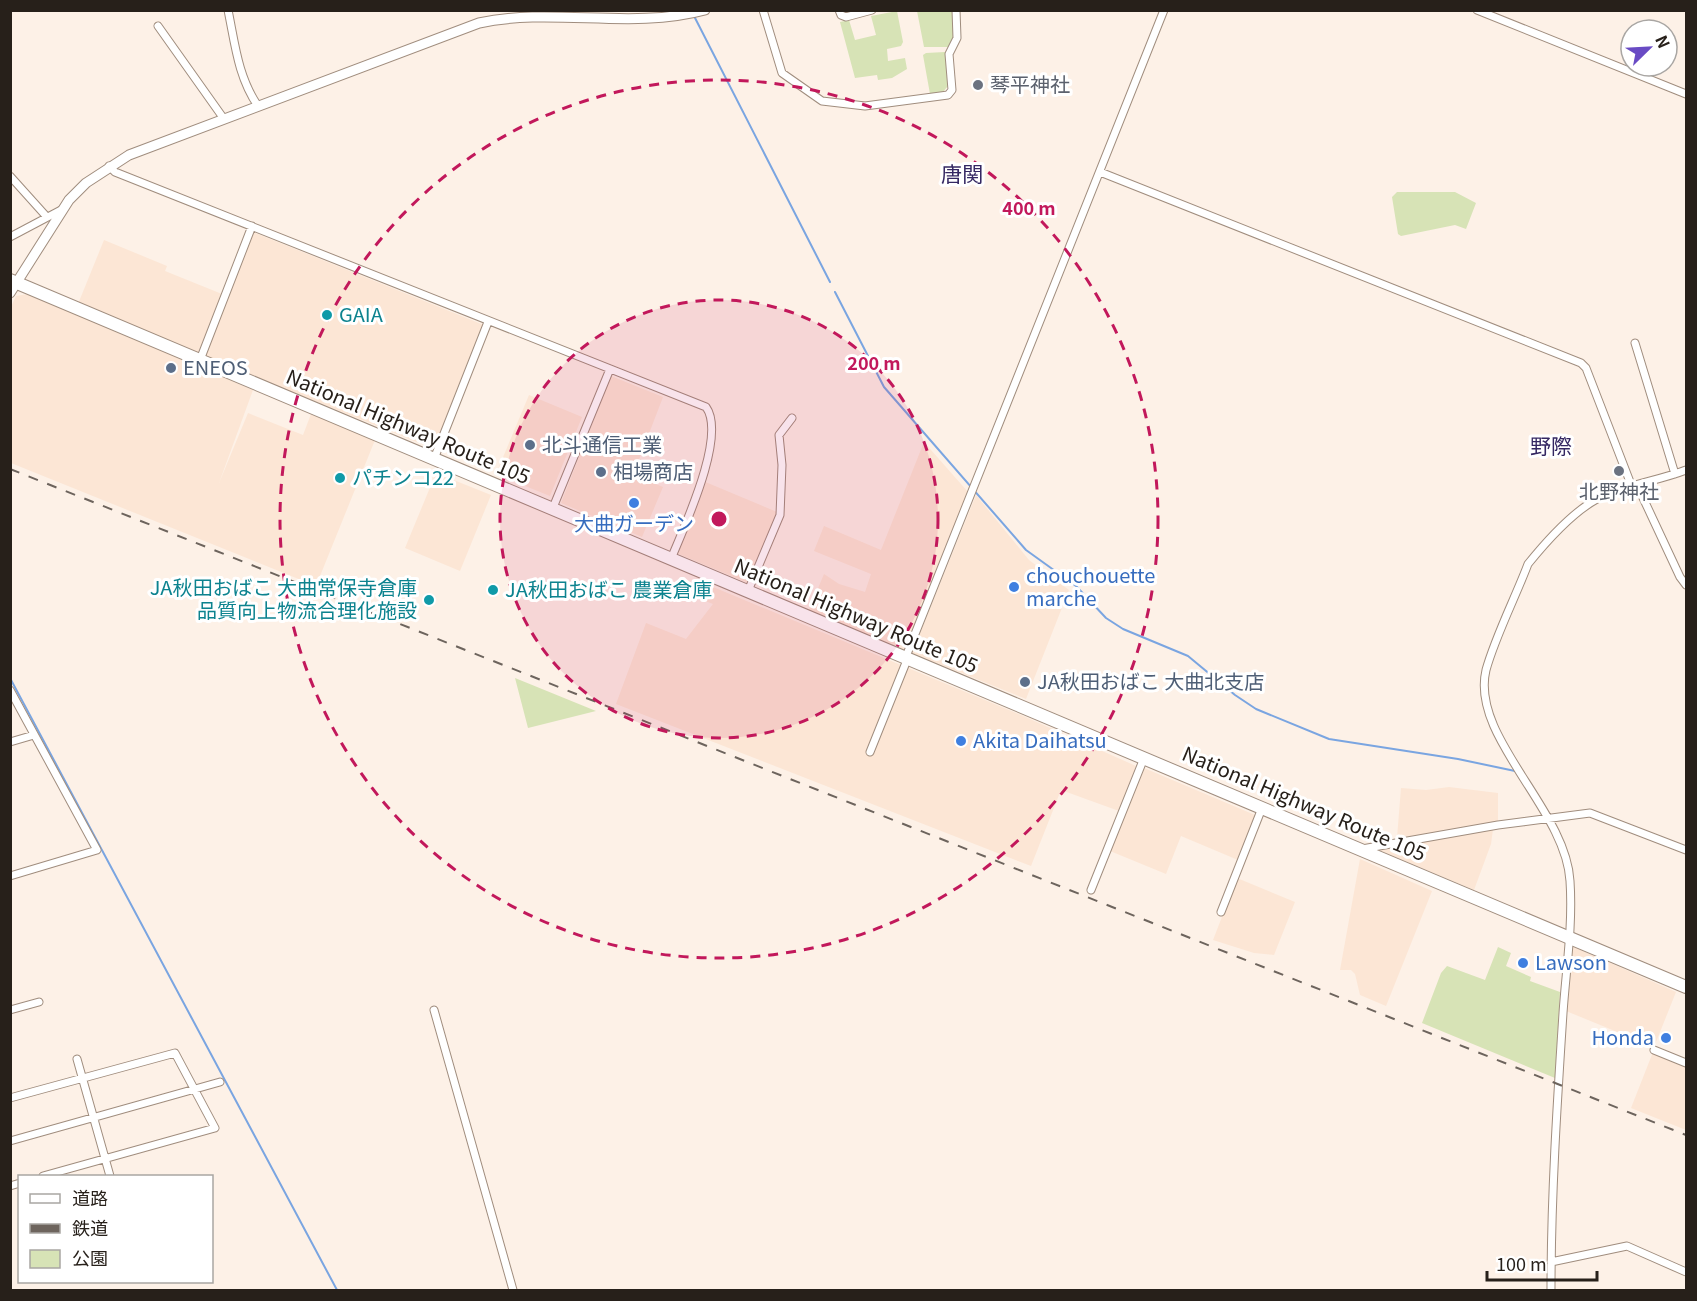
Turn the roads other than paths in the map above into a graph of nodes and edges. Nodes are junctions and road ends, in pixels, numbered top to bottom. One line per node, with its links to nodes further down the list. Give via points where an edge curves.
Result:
1 (228, 10): 11 (street, via 245,87)
2 (764, 10): 5 (street, via 782,73 822,101 865,106 948,95 952,90 949,54 957,38)
3 (839, 10): 4 (street, via 846,17)
4 (872, 10)
5 (956, 10)
6 (1164, 10): 14 (street)
7 (1477, 10): 10 (street)
8 (697, 13): 11 (street, via 649,19 506,17 447,34)
9 (158, 26): 12 (street)
10 (1686, 94)
11 (258, 106): 12 (street)
12 (224, 119): 13 (street, via 129,154)
13 (109, 166): 16 (street, via 86,183); 18 (street, via 115,172)
14 (1100, 172): 29 (street, via 1581,363); 34 (street)
15 (10, 176): 17 (street)
16 (61, 210): 17 (street); 20 (street)
17 (46, 216): 19 (street)
18 (252, 226): 21 (street); 23 (street)
19 (11, 237)
20 (13, 285): 23 (highway, National Highway Route 105)
21 (488, 322): 24 (street); 26 (street)
22 (1635, 343): 28 (street)
23 (200, 360): 26 (highway, National Highway Route 105)
24 (610, 369): 30 (street); 31 (street, via 706,407 711,414 708,463)
25 (792, 418): 33 (street, via 779,435 780,515)
26 (434, 459): 30 (highway, National Highway Route 105)
27 (1686, 470): 28 (street)
28 (1675, 474): 29 (street)
29 (1634, 486): 32 (street); 41 (street, via 1597,499 1528,564 1486,670 1488,713)
30 (552, 510): 31 (highway, National Highway Route 105)
31 (671, 559): 33 (highway, National Highway Route 105)
32 (1686, 585)
33 (748, 591): 34 (highway, National Highway Route 105)
34 (906, 659): 38 (street); 39 (highway, National Highway Route 105)
35 (10, 690): 36 (street)
36 (34, 735): 37 (street); 44 (street, via 97,850)
37 (10, 742)
38 (870, 752)
39 (1144, 758): 40 (highway, National Highway Route 105); 45 (street)
40 (1262, 808): 42 (highway, National Highway Route 105); 46 (street)
41 (1549, 818): 42 (street); 43 (street, via 1590,813); 47 (street, via 1569,869)
42 (1360, 850): 47 (highway, National Highway Route 105)
43 (1686, 850)
44 (10, 876)
45 (1091, 891)
46 (1221, 912)
47 (1570, 937): 48 (highway, National Highway Route 105); 64 (street)
48 (1686, 987)
49 (39, 1002): 50 (street)
50 (10, 1010)
51 (434, 1010): 66 (street)
52 (1654, 1050): 54 (street)
53 (77, 1059): 55 (street)
54 (1686, 1063)
55 (82, 1078): 57 (street, via 175,1053); 58 (street); 59 (street)
56 (220, 1082): 57 (street)
57 (194, 1090): 59 (street); 61 (street, via 214,1128)
58 (10, 1098)
59 (93, 1118): 60 (street); 61 (street)
60 (10, 1141)
61 (105, 1159): 62 (street); 63 (street)
62 (47, 1175)
63 (110, 1175)
64 (1551, 1262): 65 (street, via 1627,1246); 67 (street)
65 (1686, 1272)
66 (513, 1290)
67 (1551, 1290)

